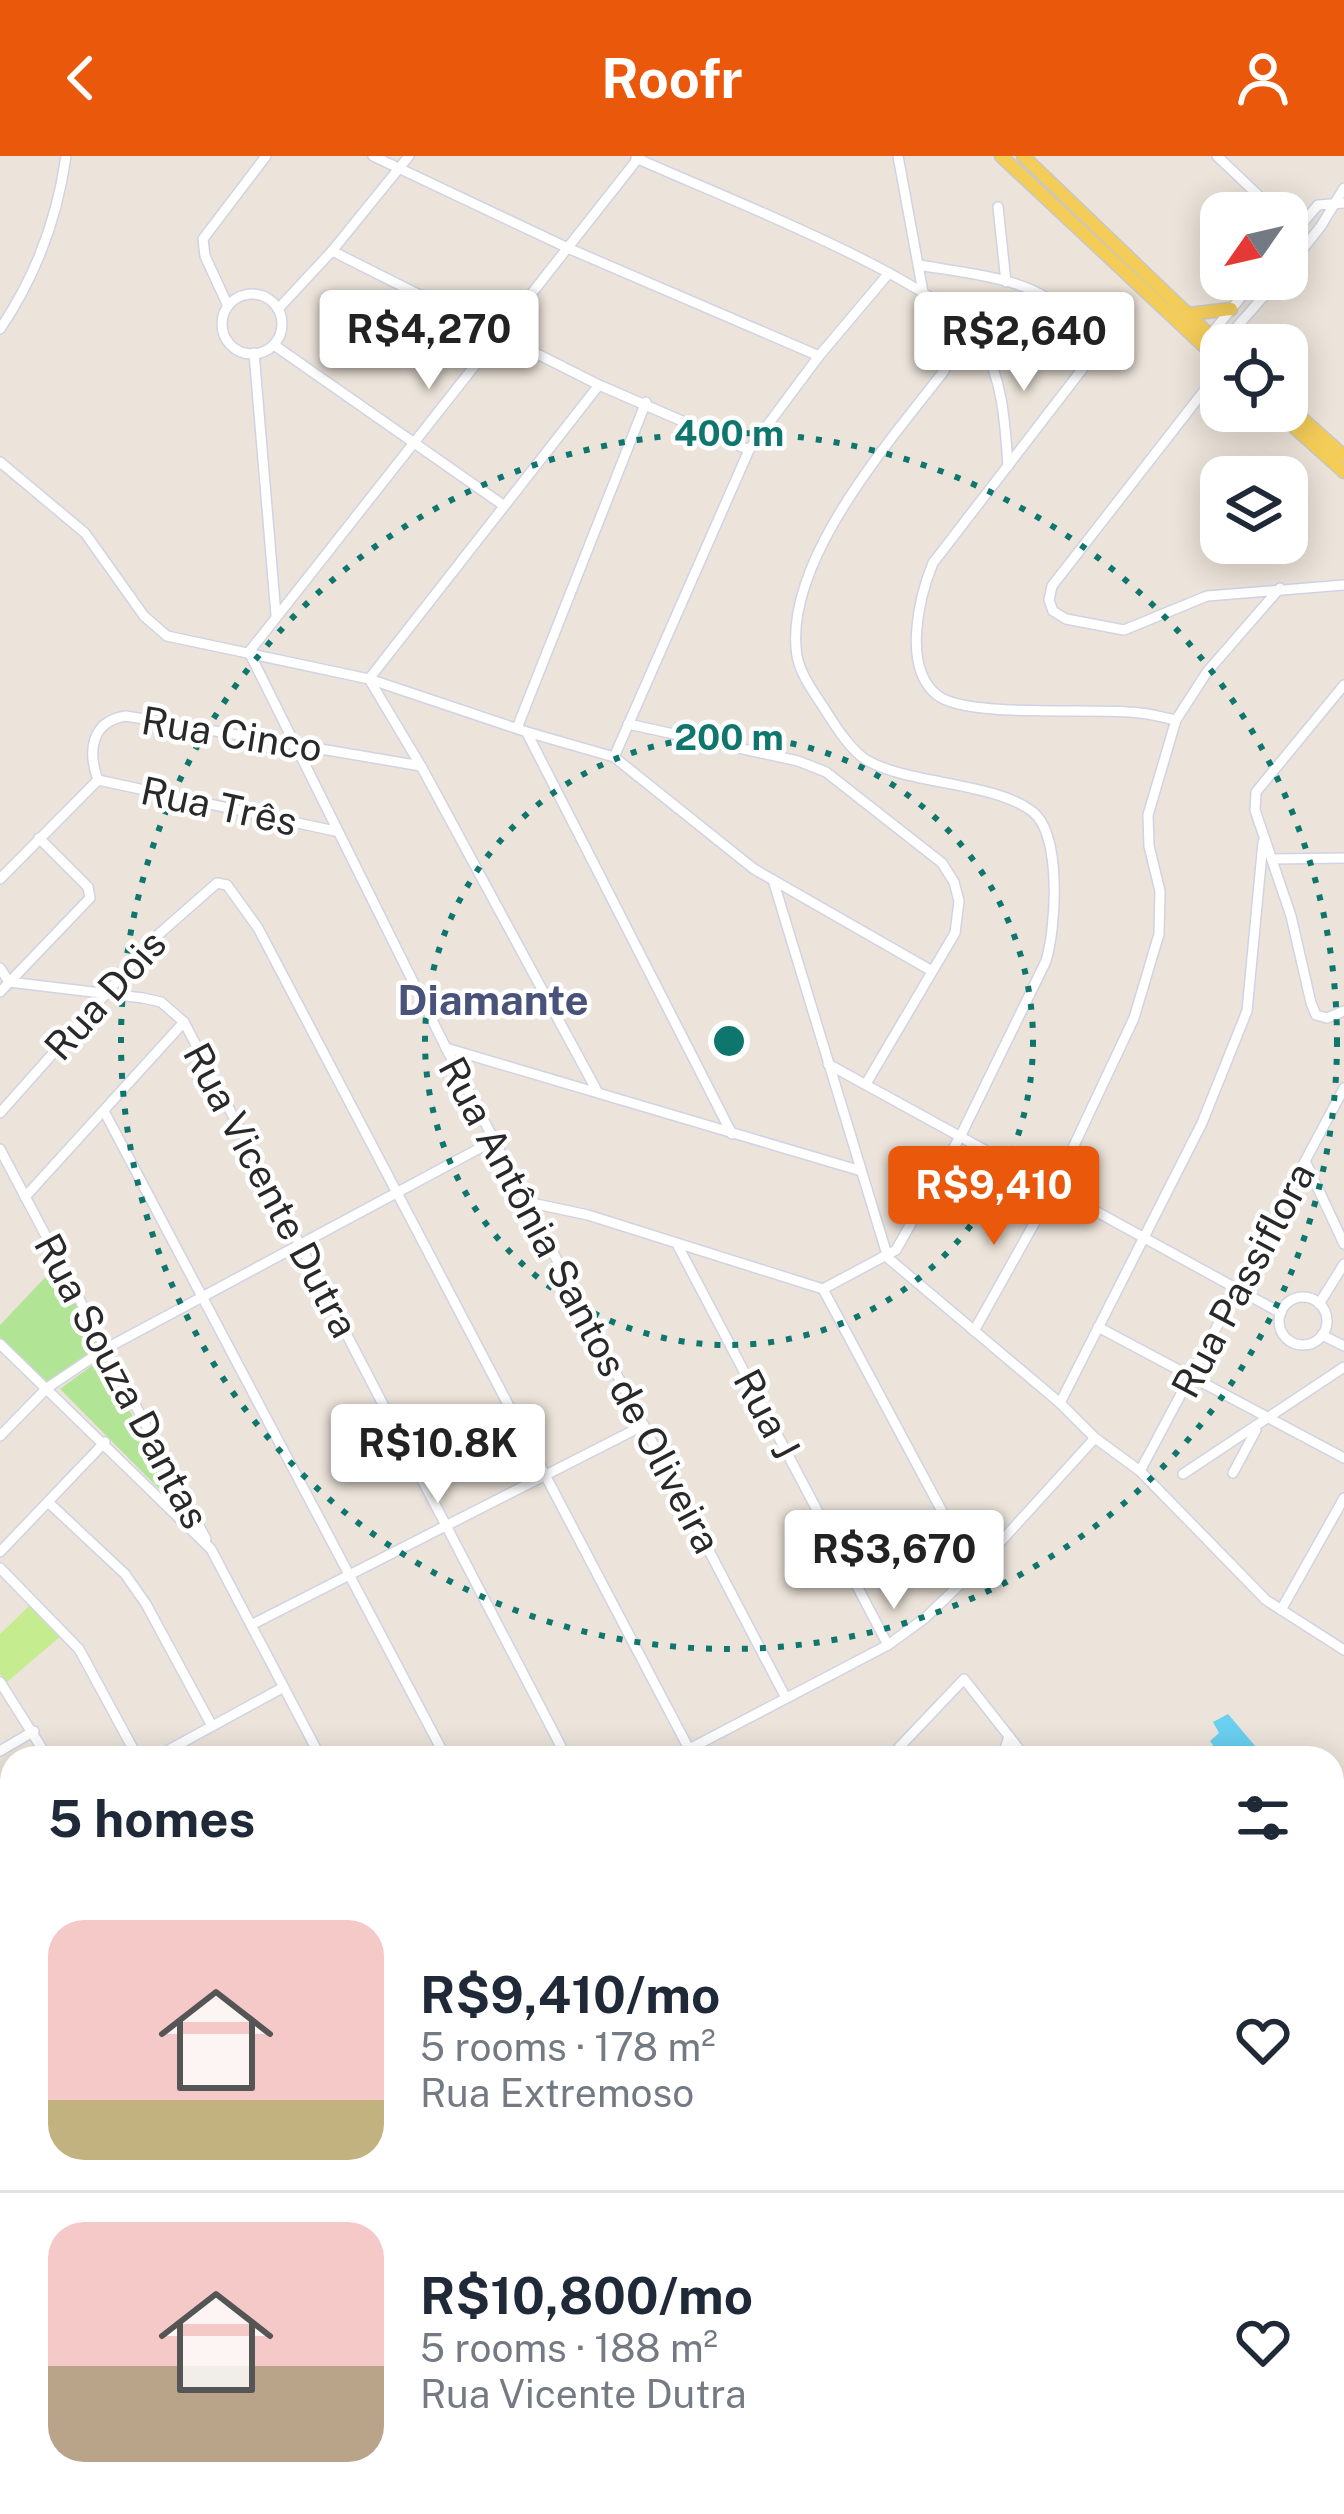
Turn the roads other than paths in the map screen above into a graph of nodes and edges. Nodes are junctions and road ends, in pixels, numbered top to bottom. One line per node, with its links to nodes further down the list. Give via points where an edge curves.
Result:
1 (66, 156): 33 (street, via 44,247)
2 (266, 156): 25 (street, via 203,239)
3 (373, 156): 10 (street)
4 (409, 156): 10 (street)
5 (1001, 156): 36 (main road)
6 (1023, 156): 29 (main road)
7 (1217, 156): 12 (street)
8 (637, 157): 17 (street); 20 (street)
9 (896, 157): 19 (street)
10 (399, 169): 17 (street); 18 (street)
11 (1344, 188): 13 (street)
12 (1255, 192)
13 (1339, 202): 15 (street); 16 (street)
14 (998, 207): 21 (street)
15 (1308, 213)
16 (1308, 242)
17 (570, 249): 35 (street); 39 (street)
18 (332, 251): 26 (street); 35 (street)
19 (919, 265): 21 (street); 22 (street)
20 (890, 273): 22 (street); 39 (street)
21 (1006, 282): 40 (street, via 1068,313)
22 (923, 292): 28 (street)
23 (1239, 300): 27 (street)
24 (1260, 300): 32 (street)
25 (228, 306): 26 (street, via 254,294); 38 (street, via 224,333)
26 (278, 309): 37 (street, via 282,328)
27 (1232, 309): 29 (main road); 31 (street)
28 (954, 312): 50 (street, via 995,372); 88 (street, via 944,371 850,495 802,592 795,629 798,661 857,751 880,765 1019,803 1047,830 1050,947)
29 (1189, 314): 34 (main road)
30 (1117, 324): 40 (street)
31 (1226, 324)
32 (1239, 324)
33 (0, 329)
34 (1200, 330)
35 (502, 336): 42 (street); 46 (street)
36 (1200, 337)
37 (274, 344): 38 (street); 46 (street)
38 (254, 353): 55 (street)
39 (819, 356): 47 (street)
40 (1091, 359): 50 (street)
41 (1200, 373): 54 (street, via 1052,586 1053,611 1124,630 1207,596)
42 (599, 385): 43 (street); 52 (street)
43 (646, 402): 47 (street); 61 (street)
44 (1308, 423): 48 (main road)
45 (1299, 432): 51 (main road)
46 (417, 444): 52 (street); 55 (street)
47 (749, 450): 60 (street)
48 (1344, 456)
49 (0, 463): 56 (street, via 85,533 154,628)
50 (1007, 466): 59 (street, via 933,563 920,594 918,659 926,683 940,698 972,707)
51 (1344, 472)
52 (503, 505): 57 (street)
53 (1344, 585): 54 (street)
54 (1280, 588): 59 (street)
55 (276, 616): 56 (street)
56 (249, 652): 57 (street); 62 (street, Rua Antônia Santos de Oliveira)
57 (369, 679): 61 (street); 64 (street)
58 (1344, 686): 68 (street, via 1256,792)
59 (1176, 720): 94 (street, via 1148,815 1160,891 1151,965)
60 (628, 724): 63 (street); 74 (street, via 826,772 927,848 959,901 956,933)
61 (522, 730): 63 (street); 87 (street)
62 (292, 743): 64 (street, Rua Cinco); 65 (street, Rua Cinco, via 109,718 96,731 92,753); 66 (street, Rua Antônia Santos de Oliveira)
63 (614, 757): 72 (street)
64 (422, 766): 84 (street)
65 (98, 780): 66 (street, Rua Três); 67 (street, Rua Três)
66 (335, 831): 80 (street, Rua Antônia Santos de Oliveira)
67 (39, 838): 71 (street, Rua Três); 75 (street, via 90,898)
68 (1263, 842): 70 (street); 98 (street, via 1247,1011)
69 (1342, 856): 70 (street)
70 (1272, 860): 78 (street, via 1316,1015)
71 (0, 879)
72 (773, 880): 74 (street); 81 (street)
73 (0, 968): 75 (street)
74 (932, 971): 82 (street)
75 (9, 982): 76 (street); 77 (street)
76 (0, 992)
77 (105, 993): 79 (street, via 161,1002); 86 (street, Rua Dois); 95 (street, Rua Dois, via 159,934 218,883 227,885 258,928)
78 (1344, 1011)
79 (184, 1022): 85 (street, Rua Vicente Dutra); 99 (street, Rua Vicente Dutra)
80 (446, 1048): 84 (street); 89 (street, Rua Antônia Santos de Oliveira)
81 (828, 1064): 82 (street); 93 (street)
82 (867, 1082): 88 (street)
83 (1344, 1088): 91 (street, Rua Passiflora)
84 (597, 1091): 87 (street)
85 (104, 1111): 96 (street, Rua Vicente Dutra); 106 (street)
86 (0, 1113)
87 (732, 1134): 93 (street)
88 (962, 1135): 94 (street); 102 (street)
89 (495, 1140): 95 (street); 97 (street, Rua Antônia Santos de Oliveira)
90 (0, 1149): 92 (street, Rua Souza Dantas)
91 (1306, 1163): 100 (street); 104 (street, Rua Passiflora)
92 (4, 1169): 96 (street, Rua Souza Dantas)
93 (858, 1170): 102 (street)
94 (1054, 1188): 98 (street); 110 (street)
95 (396, 1191): 99 (street); 128 (street)
96 (25, 1197): 114 (street, Rua Souza Dantas)
97 (527, 1202): 101 (street); 120 (street, Rua Antônia Santos de Oliveira)
98 (1146, 1238): 104 (street); 109 (street)
99 (299, 1243): 106 (street); 131 (street, Rua Vicente Dutra)
100 (1344, 1244)
101 (678, 1246): 105 (street); 139 (street, Rua J)
102 (887, 1258): 105 (street); 110 (street)
103 (1344, 1264): 107 (street)
104 (1240, 1287): 108 (street); 116 (street, Rua Passiflora)
105 (823, 1289): 135 (street)
106 (200, 1296): 114 (street); 136 (street)
107 (1319, 1304): 108 (street, via 1298,1298); 111 (street)
108 (1281, 1312): 111 (street, via 1289,1340 1303,1345)
109 (1098, 1328): 116 (street); 118 (street)
110 (974, 1331): 118 (street)
111 (1322, 1335): 113 (street)
112 (0, 1344): 117 (street)
113 (1344, 1346)
114 (105, 1348): 117 (street); 132 (street, Rua Souza Dantas)
115 (1344, 1367): 119 (street)
116 (1193, 1378): 119 (street); 125 (street, Rua Passiflora)
117 (47, 1388): 121 (street); 123 (street)
118 (1060, 1403): 122 (street)
119 (1263, 1422): 124 (street); 126 (street); 127 (street)
120 (644, 1425): 128 (street); 143 (street, Rua Antônia Santos de Oliveira)
121 (0, 1436)
122 (1095, 1438): 125 (street); 135 (street)
123 (105, 1442): 130 (street); 132 (street)
124 (1344, 1458)
125 (1140, 1471): 137 (street)
126 (1233, 1473)
127 (1183, 1474)
128 (546, 1475): 131 (street); 154 (street)
129 (1344, 1498): 137 (street)
130 (48, 1502): 133 (street); 144 (street, via 136,1589)
131 (447, 1526): 136 (street); 153 (street, Rua Vicente Dutra)
132 (211, 1549): 138 (street, Rua Souza Dantas)
133 (0, 1552)
134 (0, 1568): 149 (street, via 79,1648)
135 (974, 1571): 139 (street)
136 (352, 1576): 138 (street); 152 (street)
137 (1281, 1610): 140 (street)
138 (251, 1625): 142 (street, Rua Souza Dantas)
139 (888, 1645): 143 (street)
140 (1344, 1650)
141 (0, 1682): 145 (street)
142 (282, 1688): 144 (street); 151 (street, Rua Souza Dantas)
143 (786, 1698): 155 (street)
144 (212, 1726): 150 (street)
145 (34, 1731): 147 (street); 148 (street)
146 (1009, 1736): 156 (street, via 964,1679); 157 (street); 158 (street)
147 (8, 1746)
148 (42, 1746)
149 (132, 1746)
150 (176, 1746)
151 (313, 1746)
152 (440, 1746)
153 (561, 1746)
154 (687, 1746)
155 (695, 1746)
156 (900, 1746)
157 (1006, 1746)
158 (1017, 1746)

